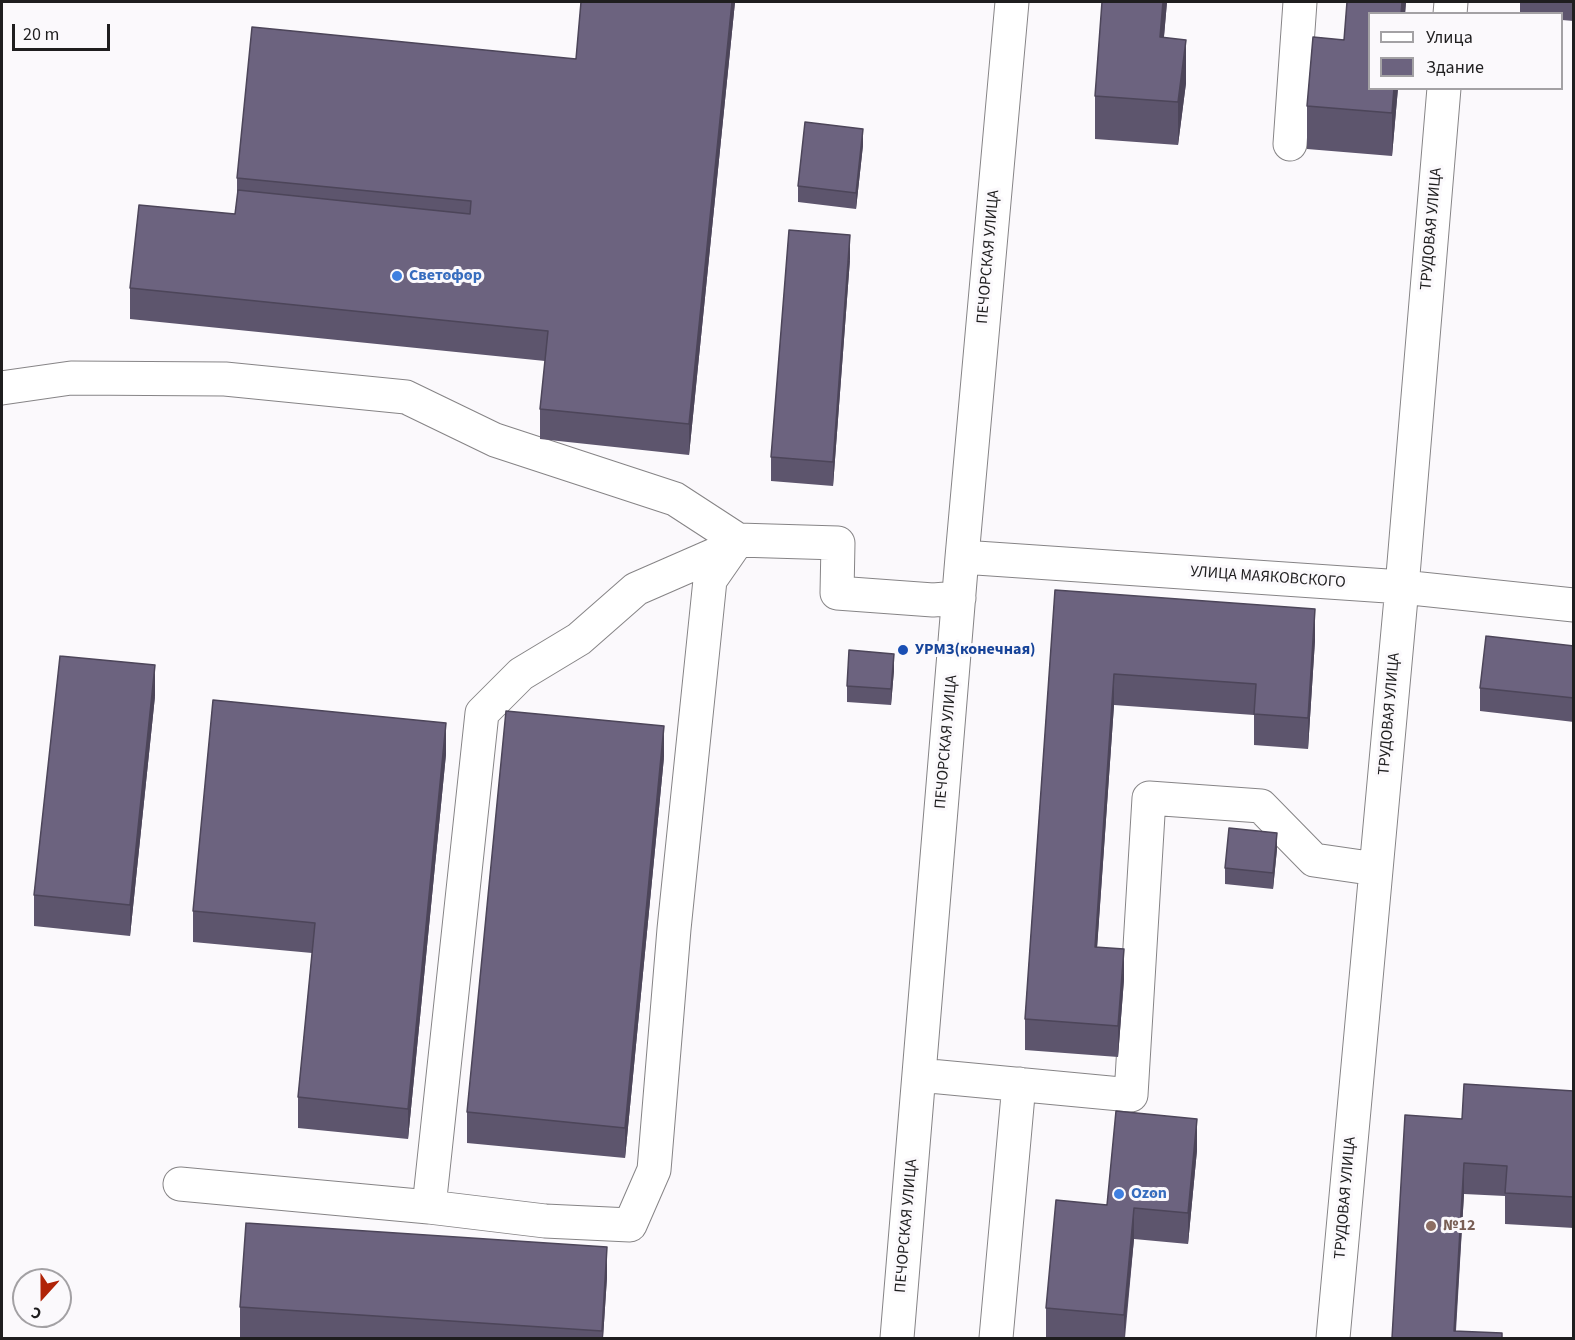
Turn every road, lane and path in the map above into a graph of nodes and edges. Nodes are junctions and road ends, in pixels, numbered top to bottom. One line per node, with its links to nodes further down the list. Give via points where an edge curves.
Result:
1 (1012, 2): 7 (street, ПЕЧОРСКАЯ УЛИЦА)
2 (1300, 2): 4 (street)
3 (1444, 90): 8 (street, ТРУДОВАЯ УЛИЦА)
4 (1290, 144)
5 (2, 388): 6 (street, via 71,378 225,379 406,397 495,440 675,499)
6 (738, 540): 9 (street, via 838,543 837,593 933,600); 15 (street, via 723,551 636,589 579,639 521,674 482,713); 15 (street, via 710,580 654,1170 630,1225 545,1221)
7 (962, 557): 8 (street, УЛИЦА МАЯКОВСКОГО); 9 (street, ПЕЧОРСКАЯ УЛИЦА)
8 (1402, 587): 10 (street, УЛИЦА МАЯКОВСКОГО); 11 (street, ТРУДОВАЯ УЛИЦА)
9 (959, 598): 12 (street, ПЕЧОРСКАЯ УЛИЦА)
10 (1574, 604)
11 (1376, 869): 13 (street, via 1314,860 1261,806 1149,798 1131,1095); 18 (street, ТРУДОВАЯ УЛИЦА)
12 (919, 1075): 13 (street); 16 (street, ПЕЧОРСКАЯ УЛИЦА)
13 (1018, 1084): 17 (street)
14 (180, 1184): 15 (street)
15 (429, 1207)
16 (897, 1338)
17 (996, 1338)
18 (1333, 1338)

